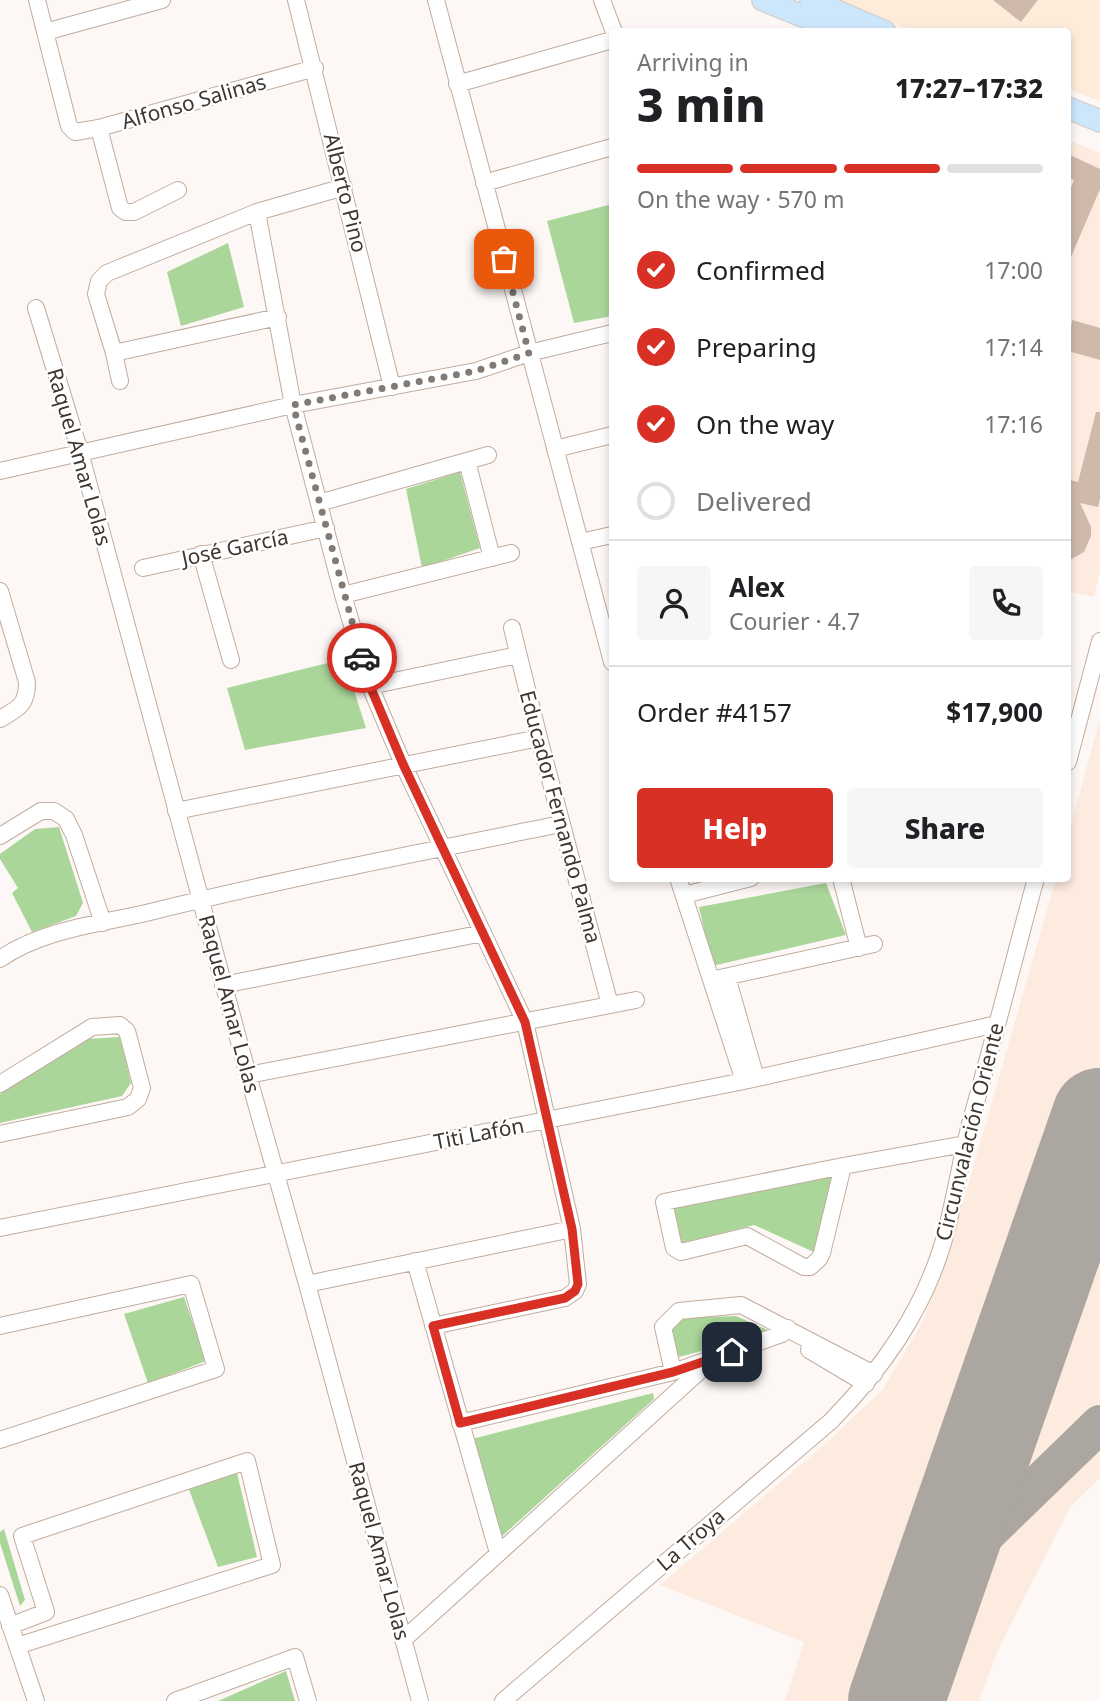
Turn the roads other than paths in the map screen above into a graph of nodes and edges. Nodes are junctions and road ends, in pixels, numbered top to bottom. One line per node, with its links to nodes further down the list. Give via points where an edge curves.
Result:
1 (37, 0): 11 (street)
2 (162, 0): 11 (street)
3 (296, 0): 13 (street, Alberto Pino)
4 (436, 0): 14 (street)
5 (602, 0): 8 (street)
6 (763, 0): 9 (main road)
7 (811, 0): 10 (main road)
8 (612, 28)
9 (832, 28)
10 (876, 28)
11 (45, 32): 18 (street, Alfonso Salinas, via 69,126 79,132)
12 (609, 41): 14 (street)
13 (315, 68): 18 (street, Alfonso Salinas); 22 (street, Alberto Pino)
14 (457, 84): 21 (street)
15 (1071, 109): 16 (main road)
16 (1100, 121)
17 (1071, 123): 19 (main road)
18 (99, 128): 23 (street, via 120,208 134,212)
19 (1100, 135)
20 (609, 148): 21 (street)
21 (484, 183): 29 (street)
22 (344, 187): 24 (street); 31 (street, Alberto Pino)
23 (178, 190)
24 (257, 212): 26 (street); 28 (street, via 107,273 96,293)
25 (36, 308): 35 (street, Raquel Amar Lolas)
26 (278, 317): 28 (street); 32 (street)
27 (609, 334): 29 (street)
28 (114, 353): 30 (street)
29 (529, 353): 31 (street, via 476,371); 34 (street)
30 (120, 381)
31 (392, 387): 32 (street)
32 (293, 405): 35 (street); 39 (street)
33 (609, 436): 34 (street)
34 (555, 449): 42 (street)
35 (80, 453): 38 (street); 59 (street, Raquel Amar Lolas)
36 (488, 455): 37 (street)
37 (467, 461): 39 (street); 45 (street)
38 (0, 471)
39 (319, 503): 40 (street)
40 (326, 528): 44 (street, José García); 48 (street)
41 (609, 536): 42 (street)
42 (580, 542): 49 (street)
43 (511, 553): 45 (street)
44 (201, 554): 46 (street, José García); 53 (street)
45 (492, 558): 48 (street)
46 (143, 568)
47 (0, 591): 55 (street, via 27,682 27,697 18,709)
48 (343, 595): 54 (street)
49 (607, 626)
50 (512, 628): 52 (street, Educador Fernando Palma)
51 (1100, 641): 57 (street)
52 (518, 655): 54 (street); 56 (street, Educador Fernando Palma)
53 (231, 660)
54 (370, 686): 58 (street)
55 (0, 719)
56 (539, 738): 58 (street); 60 (street, Educador Fernando Palma)
57 (1071, 751)
58 (403, 764): 59 (street); 62 (street)
59 (176, 811): 68 (street, Raquel Amar Lolas)
60 (561, 824): 62 (street); 75 (street, Educador Fernando Palma)
61 (0, 836): 69 (street, via 41,811 54,811 66,820)
62 (443, 848): 68 (street); 70 (street)
63 (679, 882): 67 (street)
64 (735, 882): 67 (street)
65 (842, 882): 72 (street, via 866,946)
66 (1035, 882): 77 (street, Circunvalación Oriente)
67 (684, 895): 72 (street)
68 (200, 899): 69 (street); 73 (street, Raquel Amar Lolas)
69 (103, 923): 71 (street, via 41,938)
70 (483, 933): 73 (street); 76 (street)
71 (0, 959)
72 (719, 979): 79 (street)
73 (223, 985): 78 (street, Raquel Amar Lolas)
74 (636, 1000): 75 (street)
75 (610, 1005): 76 (street)
76 (525, 1022): 78 (street); 81 (street)
77 (998, 1024): 79 (street, Titi Lafón); 83 (street, Circunvalación Oriente)
78 (248, 1075): 85 (street, Raquel Amar Lolas)
79 (750, 1079): 81 (street, Titi Lafón)
80 (0, 1084): 82 (street, via 92,1027 121,1025 128,1031 142,1088 128,1107)
81 (548, 1120): 85 (street, Titi Lafón); 87 (street)
82 (0, 1134)
83 (965, 1144): 84 (street); 95 (street, Circunvalación Oriente, via 935,1266 909,1322)
84 (843, 1166): 84 (street, via 822,1253 810,1267 747,1236 681,1252 674,1248 664,1202)
85 (275, 1175): 86 (street, Titi Lafón); 89 (street, Raquel Amar Lolas)
86 (0, 1228)
87 (572, 1229): 88 (street); 91 (street, via 578,1284 565,1298)
88 (415, 1261): 89 (street); 91 (street)
89 (307, 1283): 103 (street, Raquel Amar Lolas)
90 (0, 1326): 97 (street, via 191,1284 216,1369)
91 (433, 1326): 96 (street)
92 (785, 1331): 93 (street); 94 (street, via 741,1304 679,1311 663,1327); 95 (street)
93 (714, 1358): 94 (street); 98 (street)
94 (673, 1372): 96 (street)
95 (870, 1379): 109 (street, La Troya, via 831,1421)
96 (460, 1423): 98 (street)
97 (0, 1440)
98 (498, 1553): 103 (street)
99 (0, 1595): 101 (street)
100 (46, 1612): 101 (street); 102 (street); 102 (street, via 22,1536 247,1461 272,1565)
101 (10, 1626): 104 (street)
102 (54, 1634): 104 (street)
103 (403, 1640): 108 (street, Raquel Amar Lolas)
104 (17, 1646): 105 (street)
105 (36, 1701)
106 (175, 1701): 107 (street, via 295,1657)
107 (308, 1701)
108 (420, 1701)
109 (503, 1701)

